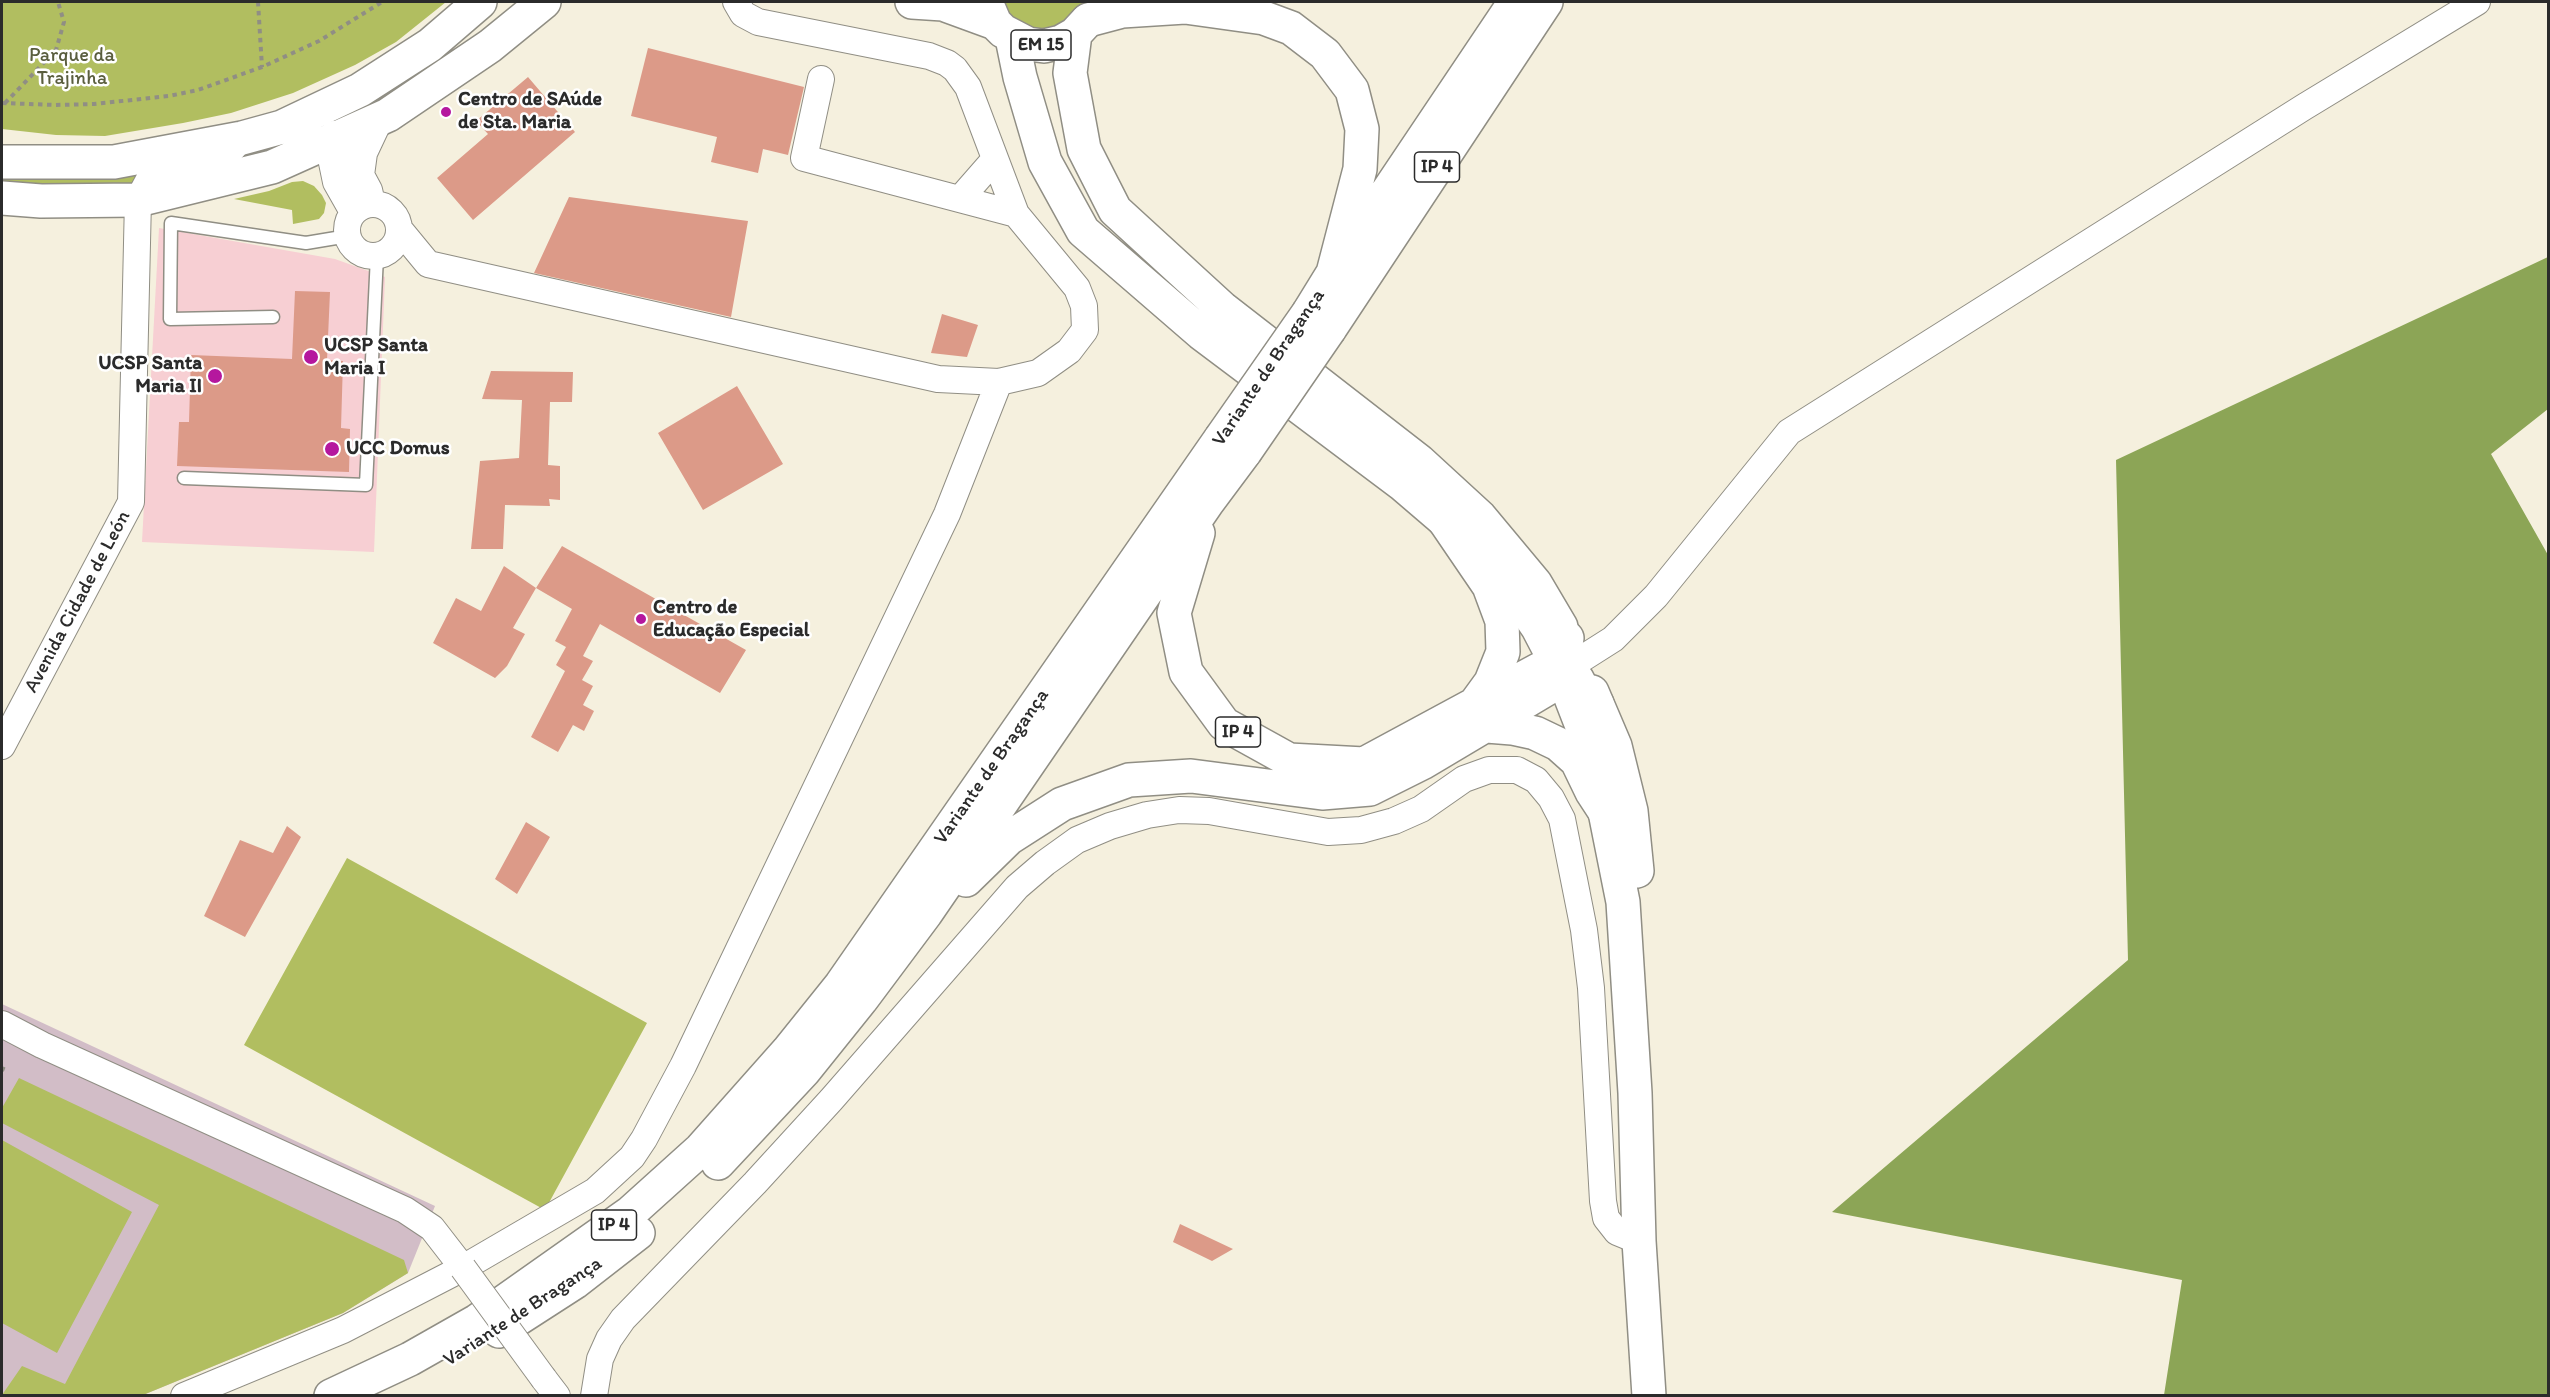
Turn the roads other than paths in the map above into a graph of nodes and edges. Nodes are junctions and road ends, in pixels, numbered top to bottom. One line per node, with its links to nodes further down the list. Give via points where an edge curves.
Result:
1 (480, 2): 13 (main road, via 430,45 360,90 282,127)
2 (491, 2): 14 (street, via 482,20 416,74 349,111 335,127)
3 (544, 2): 12 (main road, via 490,46)
4 (736, 2): 15 (street, via 743,14 758,22 929,56 947,63 968,87)
5 (912, 2): 10 (main road, EM 15, via 943,4)
6 (1515, 2): 28 (main road, Variante de Bragança / IP 4)
7 (1546, 2): 30 (main road, Variante de Bragança / IP 4)
8 (2477, 2): 36 (street, via 1789,432 1656,596 1613,639)
9 (1086, 18): 10 (main road, EM 15, via 1061,42 1044,46 1028,44); 28 (main road, via 1185,7 1264,18 1291,28 1325,54 1352,90 1362,129 1360,169); 36 (main road, via 1070,73 1084,149 1115,210 1222,308 1419,460 1463,501 1535,584)
10 (998, 21): 35 (main road, via 1020,77 1045,162 1083,231 1201,333)
11 (821, 80): 21 (street, via 804,158)
12 (380, 119): 14 (main road); 18 (street, via 364,153)
13 (242, 138): 14 (street, via 266,146 304,135); 17 (main road, via 114,162); 22 (street, via 224,158 152,174)
14 (331, 142): 16 (main road); 18 (street); 19 (street)
15 (995, 159): 21 (street); 23 (street)
16 (287, 160): 19 (street, via 319,169); 22 (main road)
17 (2, 162)
18 (362, 175): 24 (street, via 369,190)
19 (336, 182): 24 (street)
20 (2, 198): 22 (main road)
21 (960, 199): 23 (street)
22 (138, 200): 38 (street, Avenida Cidade de León, via 131,502)
23 (1016, 214): 31 (street, via 1077,288 1084,306 1085,330 1069,351 1038,373)
24 (358, 217): 25 (street, via 388,208 395,214); 26 (street, via 351,243 362,254); 29 (lane, via 306,243 171,223 170,319)
25 (400, 230): 26 (street, via 398,239); 27 (street)
26 (382, 254): 27 (street, via 405,262); 33 (lane, via 366,485)
27 (424, 260): 31 (street, via 938,380)
28 (1333, 273): 30 (main road, Variante de Bragança / IP 4)
29 (273, 317)
30 (1319, 321): 32 (main road, Variante de Bragança / IP 4, bridge)
31 (999, 382): 43 (street, via 947,514 644,1139 632,1157 595,1191)
32 (1233, 445): 34 (main road, Variante de Bragança / IP 4); 46 (main road, Variante de Bragança / IP 4, via 841,985 702,1149 630,1213 477,1321 410,1359)
33 (184, 478)
34 (1207, 503): 37 (main road, IP 4, via 1174,613 1186,672 1224,724 1289,760 1364,764); 40 (main road, Variante de Bragança / IP 4)
35 (1444, 520): 36 (main road, via 1484,558 1538,628); 37 (main road, IP 4, via 1489,586 1502,621 1503,652)
36 (1569, 657): 37 (main road, IP 4, via 1540,669); 39 (main road); 42 (main road, via 1587,698 1597,704 1615,746 1631,811 1640,902 1648,1093)
37 (1480, 716): 39 (main road, via 1557,744 1577,760); 40 (main road, via 1422,763 1370,789 1322,793 1191,776 1129,780 1062,804 1009,838 972,872 945,910)
38 (2, 746)
39 (1607, 815): 42 (main road, via 1624,914)
40 (926, 913): 47 (main road, Variante de Bragança / IP 4, via 804,1071 702,1178 575,1282 461,1356)
41 (2, 1024): 43 (street, via 405,1210 432,1228)
42 (1639, 1241): 48 (street, via 1617,1232 1606,1218 1584,930 1562,819 1536,780 1517,770 1489,770 1464,779 1421,809 1361,830 1328,832 1209,811 1179,810 1147,815 1077,840 1017,887 816,1117 623,1319 600,1359); 49 (main road)
43 (463, 1268): 44 (street, bridge); 45 (street, via 343,1330)
44 (550, 1387)
45 (184, 1395)
46 (331, 1395)
47 (385, 1395)
48 (594, 1395)
49 (1649, 1395)

